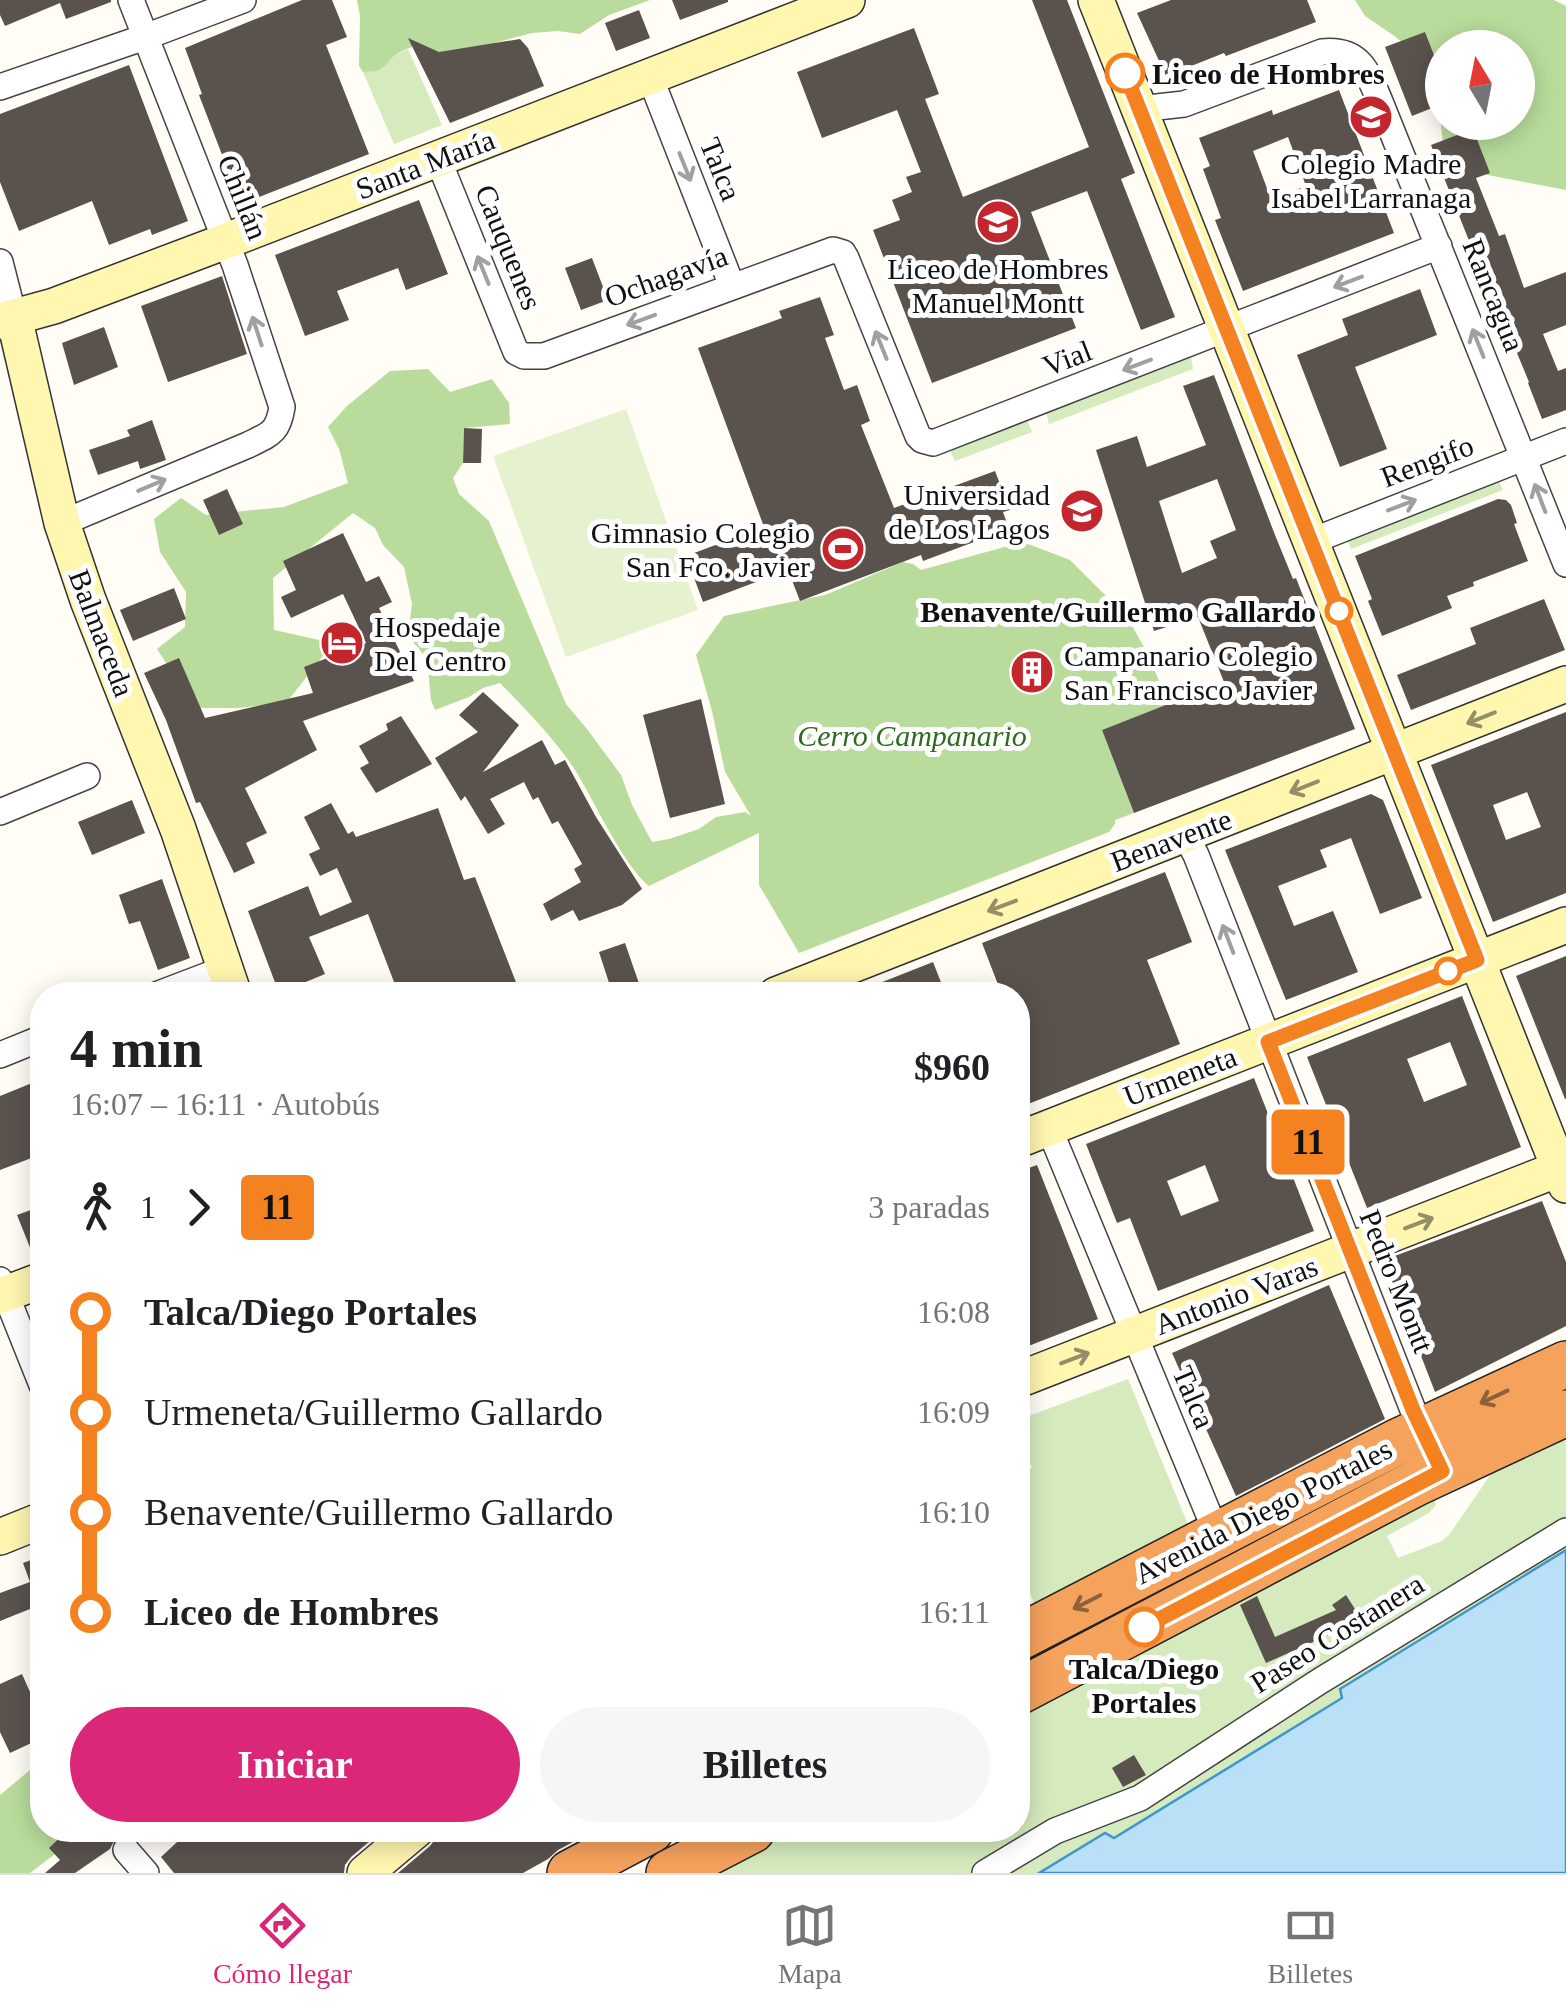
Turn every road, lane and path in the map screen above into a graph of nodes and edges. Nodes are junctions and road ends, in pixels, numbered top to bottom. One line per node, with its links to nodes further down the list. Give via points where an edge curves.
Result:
1 (130, 0): 5 (street, Chillán)
2 (243, 0): 5 (street)
3 (847, 0): 6 (main road, Santa María)
4 (1096, 0): 8 (main road)
5 (145, 37): 7 (street); 10 (street, Chillán)
6 (650, 77): 9 (main road, Santa María); 14 (street, Talca, one-way to 14)
7 (0, 86)
8 (1139, 109): 11 (street, Rancagua, via 1184,104 1322,52 1352,56 1368,73); 16 (main road)
9 (438, 159): 10 (main road, Santa María); 17 (street, Cauquenes, one-way to 9, via 516,352)
10 (226, 241): 15 (main road, Santa María); 20 (street, Chillán, one-way to 10, via 248,445 279,421 282,407)
11 (1439, 246): 16 (street, Vial, one-way to 16); 19 (street, Rancagua, one-way to 11)
12 (828, 250): 14 (street, Ochagavía); 16 (street, Vial, one-way to 12, via 926,443 846,258)
13 (0, 262): 15 (street, Balmaceda)
14 (732, 286): 17 (street, Ochagavía, one-way to 17, via 544,356)
15 (7, 319): 20 (main road, Balmaceda)
16 (1228, 329): 21 (main road)
17 (524, 356)
18 (1566, 441): 19 (street, Rengifo)
19 (1524, 458): 21 (street, Rengifo, one-way to 19); 22 (street, Rancagua, one-way to 19)
20 (62, 522): 30 (main road, Balmaceda)
21 (1312, 541): 24 (main road)
22 (1566, 564)
23 (1566, 684): 24 (main road, Benavente, one-way to 24)
24 (1395, 752): 27 (main road, Benavente, one-way to 27); 29 (main road)
25 (88, 776): 26 (street)
26 (0, 812)
27 (1185, 834): 31 (main road, Benavente, one-way to 31); 32 (street, Pedro Montt, one-way to 27)
28 (1566, 924): 29 (main road, Urmeneta)
29 (1477, 960): 32 (main road, Urmeneta); 36 (main road)
30 (229, 982)
31 (809, 982)
32 (1268, 1042): 35 (main road, Urmeneta); 37 (street, Pedro Montt)
33 (30, 1043): 34 (street)
34 (0, 1055)
35 (1033, 1134): 40 (street, Talca)
36 (1564, 1173): 37 (main road, Antonio Varas, one-way to 36)
37 (1350, 1250): 40 (main road, Antonio Varas); 45 (street, Pedro Montt)
38 (30, 1283): 39 (main road)
39 (2, 1290): 41 (street)
40 (1133, 1335): 43 (main road, Antonio Varas, one-way to 40); 49 (street, Talca)
41 (30, 1356)
42 (1566, 1364): 45 (highway, Avenida Diego Portales, one-way to 45)
43 (1030, 1375)
44 (1566, 1413): 46 (highway, Avenida Diego Portales)
45 (1422, 1430): 46 (street, Pedro Montt); 49 (highway, Avenida Diego Portales)
46 (1442, 1471): 51 (highway, Avenida Diego Portales)
47 (30, 1525): 50 (main road)
48 (1566, 1531): 62 (street, Paseo Costanera, via 1140,1798 1055,1831)
49 (1217, 1535): 51 (street, Talca); 52 (highway, Avenida Diego Portales, one-way to 52)
50 (0, 1537)
51 (1237, 1578): 53 (highway, Avenida Diego Portales)
52 (1030, 1630)
53 (1031, 1684)
54 (402, 1842): 60 (main road)
55 (625, 1842): 61 (highway)
56 (720, 1842): 58 (highway)
57 (126, 1850): 59 (street)
58 (686, 1855)
59 (146, 1873)
60 (365, 1873)
61 (570, 1873)
62 (985, 1873)

